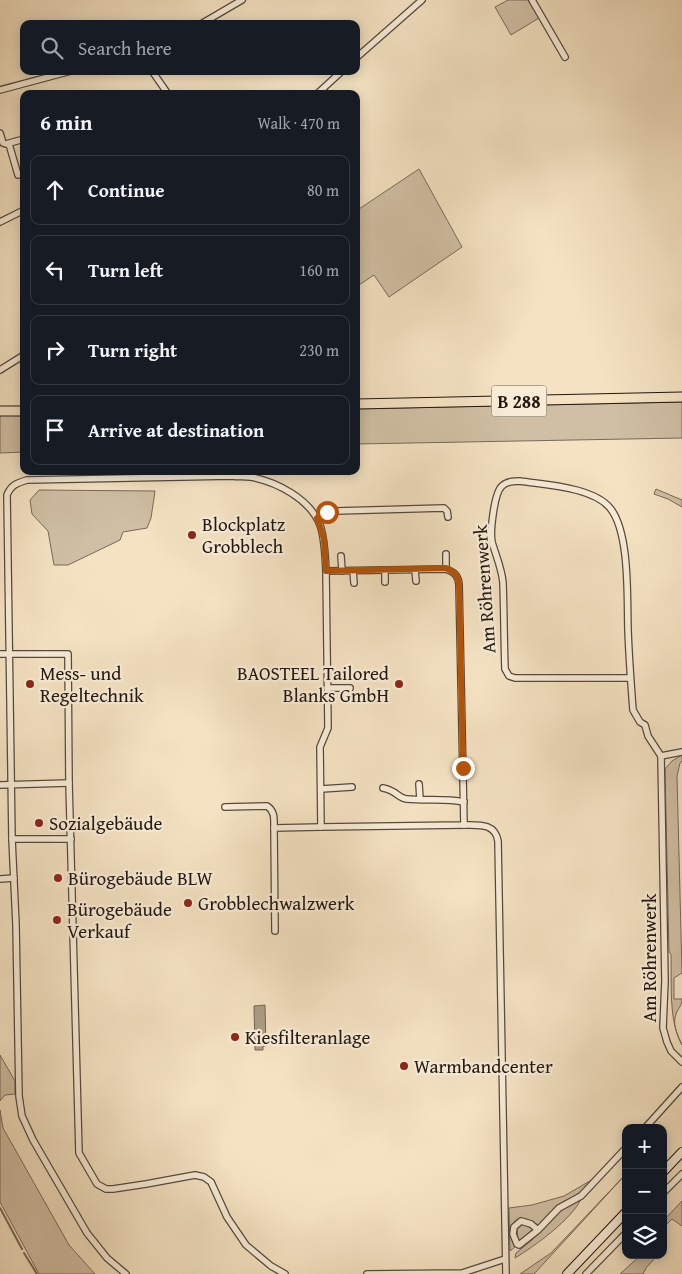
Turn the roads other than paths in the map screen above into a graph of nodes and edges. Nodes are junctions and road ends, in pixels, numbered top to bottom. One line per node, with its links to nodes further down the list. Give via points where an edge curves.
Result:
1 (242, 0): 4 (street)
2 (422, 0): 6 (street)
3 (532, 0): 7 (street)
4 (231, 3): 5 (street)
5 (207, 20)
6 (360, 54)
7 (565, 57)
8 (56, 75): 11 (street)
9 (155, 75): 12 (street)
10 (337, 75): 13 (street)
11 (0, 90)
12 (165, 90)
13 (321, 90)
14 (0, 132): 16 (street, via 3,142)
15 (20, 140): 16 (street)
16 (9, 144): 17 (street)
17 (18, 175)
18 (20, 212): 19 (street)
19 (0, 222)
20 (20, 358): 21 (street)
21 (0, 370)
22 (682, 392): 24 (main road, B 288)
23 (682, 397): 25 (main road, B 288)
24 (360, 398)
25 (360, 404)
26 (20, 405): 27 (main road)
27 (0, 406)
28 (0, 411): 29 (main road)
29 (20, 411)
30 (336, 511): 31 (street, via 444,508); 32 (street); 33 (street)
31 (448, 517)
32 (317, 518): 39 (street, via 324,539); 46 (street, via 292,494 252,478 36,480 17,483 7,495)
33 (340, 519)
34 (446, 554): 36 (street)
35 (342, 556): 40 (street)
36 (446, 568): 38 (street); 60 (street, via 458,577 459,584)
37 (385, 570): 38 (street); 41 (street); 43 (street)
38 (415, 570): 42 (street)
39 (326, 571): 40 (street); 48 (street)
40 (342, 571): 41 (street)
41 (353, 571): 44 (street)
42 (416, 581)
43 (385, 582)
44 (354, 583)
45 (0, 654): 46 (street)
46 (10, 654): 52 (street, via 68,654); 55 (street)
47 (630, 678): 47 (street, Am Röhrenwerk, via 625,561 619,524 610,507 593,496 572,489 512,481 506,484 498,492 492,541 503,581 505,669 509,676); 51 (street, Am Röhrenwerk, via 633,710)
48 (327, 688): 49 (street); 58 (street, via 328,728 320,746)
49 (350, 688)
50 (682, 752): 51 (street)
51 (661, 756): 70 (street, Am Röhrenwerk, via 663,1028 671,1050)
52 (69, 783): 55 (street); 65 (street)
53 (419, 784): 59 (street)
54 (0, 785): 55 (street)
55 (11, 785): 66 (street)
56 (352, 787): 58 (street)
57 (383, 788): 59 (street, via 392,789 404,799)
58 (321, 789): 63 (street)
59 (420, 799): 60 (street)
60 (464, 802): 62 (street)
61 (225, 807): 64 (street, via 267,806 274,814)
62 (464, 825): 63 (street); 81 (street, via 493,828 498,841)
63 (321, 827): 64 (street)
64 (274, 828): 69 (street)
65 (71, 839): 66 (street); 83 (street, via 79,1153 97,1184 106,1189 195,1175 204,1177 211,1182 227,1217 246,1244)
66 (12, 840): 67 (street)
67 (14, 878): 68 (street); 82 (street, via 22,1116 87,1233 107,1258)
68 (0, 879)
69 (275, 931)
70 (682, 1062)
71 (682, 1087): 72 (street)
72 (648, 1124)
73 (622, 1152): 79 (street, via 581,1196 559,1208)
74 (682, 1152): 75 (main road)
75 (666, 1169)
76 (682, 1174): 77 (street)
77 (667, 1190)
78 (624, 1214): 86 (main road)
79 (538, 1230): 79 (street, via 523,1244 517,1244 514,1227 521,1221)
80 (622, 1237): 87 (street)
81 (505, 1259): 84 (street, via 462,1273); 85 (street)
82 (126, 1274)
83 (285, 1274)
84 (366, 1274)
85 (506, 1274)
86 (567, 1274)
87 (586, 1274)

